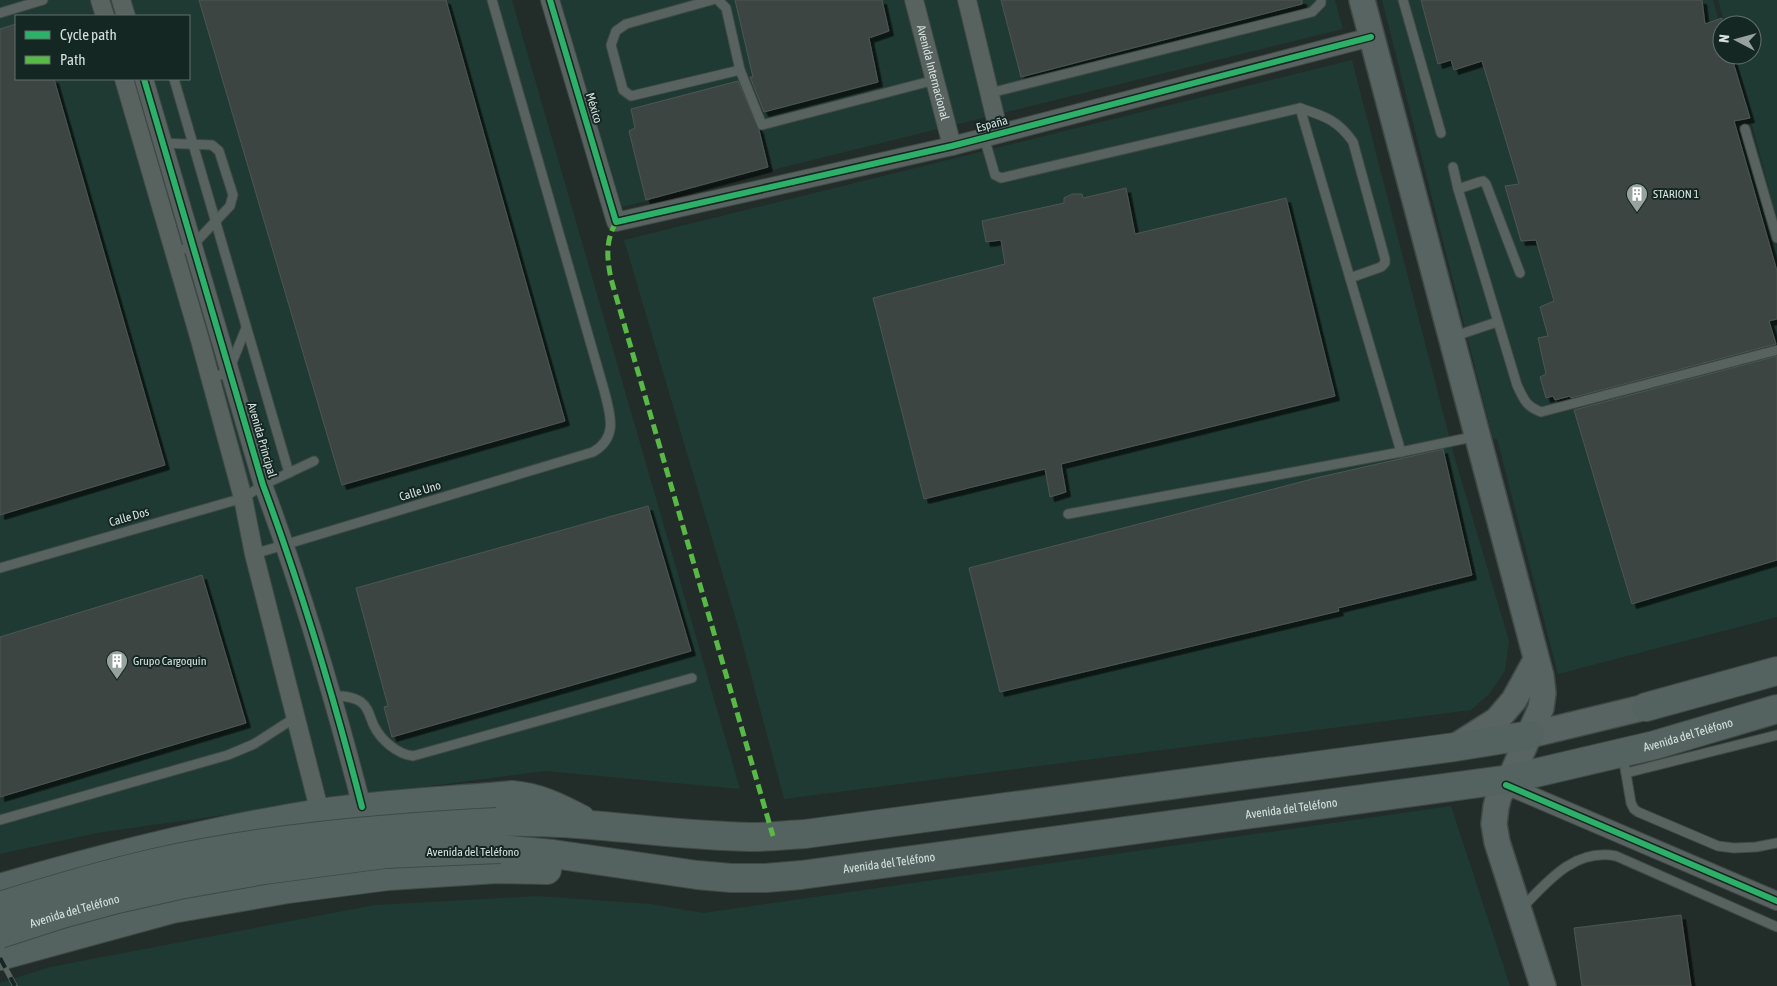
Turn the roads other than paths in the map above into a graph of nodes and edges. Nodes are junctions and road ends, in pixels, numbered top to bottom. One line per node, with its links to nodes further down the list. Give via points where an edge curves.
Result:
1 (44, 0): 13 (lane)
2 (100, 0): 14 (street)
3 (121, 0): 15 (street)
4 (492, 0): 53 (lane, Calle Uno, via 608,404 608,439 593,452)
5 (550, 0): 34 (street, México)
6 (712, 0): 17 (lane, via 626,24 616,31 611,45 623,90 631,96)
7 (718, 0): 17 (lane, via 726,8)
8 (914, 0): 21 (street, Avenida Internacional)
9 (968, 0): 22 (street)
10 (1321, 0): 22 (lane, via 1312,12)
11 (1362, 0): 16 (main road)
12 (1403, 0): 25 (lane)
13 (0, 13)
14 (105, 15)
15 (126, 15)
16 (1371, 37): 26 (street, España); 42 (main road)
17 (740, 70): 21 (lane, via 762,125)
18 (124, 80): 30 (street)
19 (144, 80): 27 (street, Avenida Principal)
20 (174, 80): 28 (lane)
21 (935, 80): 29 (street, Avenida Internacional)
22 (990, 93): 26 (street)
23 (1300, 108): 26 (lane, via 1001,178 995,175); 39 (lane); 39 (lane, via 1336,122 1353,142 1385,263)
24 (1745, 129): 35 (lane)
25 (1441, 133)
26 (992, 135): 29 (street, España)
27 (163, 142): 28 (lane); 30 (lane); 36 (street, Avenida Principal)
28 (192, 144): 33 (lane); 33 (lane, via 212,145 219,151 232,195 230,206)
29 (952, 146): 34 (street, España)
30 (145, 149): 37 (street)
31 (1453, 167): 32 (lane)
32 (1458, 189): 38 (lane, via 1483,181 1486,184); 40 (lane)
33 (216, 222): 36 (lane); 41 (lane)
34 (616, 222)
35 (1777, 238)
36 (193, 245): 37 (lane); 44 (street, Avenida Principal)
37 (175, 253): 45 (street)
38 (1520, 273)
39 (1350, 278): 47 (lane)
40 (1497, 322): 42 (lane); 43 (lane, via 1523,399 1531,408 1542,412)
41 (246, 328): 44 (lane); 49 (lane)
42 (1451, 337): 46 (main road)
43 (1777, 350)
44 (229, 370): 45 (lane); 50 (street, Avenida Principal)
45 (211, 380): 51 (street)
46 (1477, 436): 47 (lane); 56 (main road)
47 (1401, 452): 52 (lane)
48 (314, 461): 49 (lane, Calle Dos)
49 (288, 473): 50 (lane, Calle Dos)
50 (263, 484): 51 (lane, Calle Dos); 53 (street, Avenida Principal)
51 (243, 498): 54 (street); 55 (lane, Calle Dos)
52 (1068, 514)
53 (285, 544): 54 (lane, Calle Uno); 59 (street, Avenida Principal)
54 (254, 554): 62 (street)
55 (0, 568)
56 (1536, 660): 64 (main road, via 1543,693); 65 (main road, via 1514,700 1496,720)
57 (1777, 671): 60 (main road, Avenida del Teléfono)
58 (692, 678): 59 (lane, via 413,756 399,752 380,736 359,700)
59 (331, 695): 68 (street, Avenida Principal)
60 (1646, 707): 64 (main road, Avenida del Teléfono)
61 (1777, 709): 66 (main road, Avenida del Teléfono, via 1655,745)
62 (296, 716): 69 (street); 70 (lane, via 246,748 228,755)
63 (1777, 734): 66 (lane)
64 (1530, 736): 65 (main road, Avenida del Teléfono); 67 (main road)
65 (1454, 747): 71 (main road, Avenida del Teléfono, via 805,834 750,837)
66 (1624, 763): 67 (main road, Avenida del Teléfono); 72 (lane, via 1631,803 1643,815 1718,846 1734,848)
67 (1508, 782): 73 (main road, Avenida del Teléfono, via 801,875 731,878); 76 (street); 78 (main road, via 1499,795 1494,824)
68 (362, 807): 69 (main road); 71 (main road, via 512,795 544,801)
69 (320, 813): 74 (main road, via 167,843)
70 (0, 820)
71 (591, 824): 77 (main road, Avenida del Teléfono, bridge, via 497,822 330,835 252,845 154,863)
72 (1777, 843)
73 (622, 863): 80 (main road, Avenida del Teléfono, bridge, via 500,849 385,854 179,885 62,914); 81 (main road, via 566,871 497,869 388,876 296,888 172,909)
74 (43, 874): 75 (main road); 81 (main road, via 40,903 49,924)
75 (0, 888)
76 (1777, 901)
77 (0, 906)
78 (1519, 911): 79 (lane, via 1553,876 1585,857 1602,854 1616,856); 83 (main road)
79 (1777, 928)
80 (0, 934)
81 (63, 938): 82 (main road)
82 (0, 956)
83 (1543, 986)

